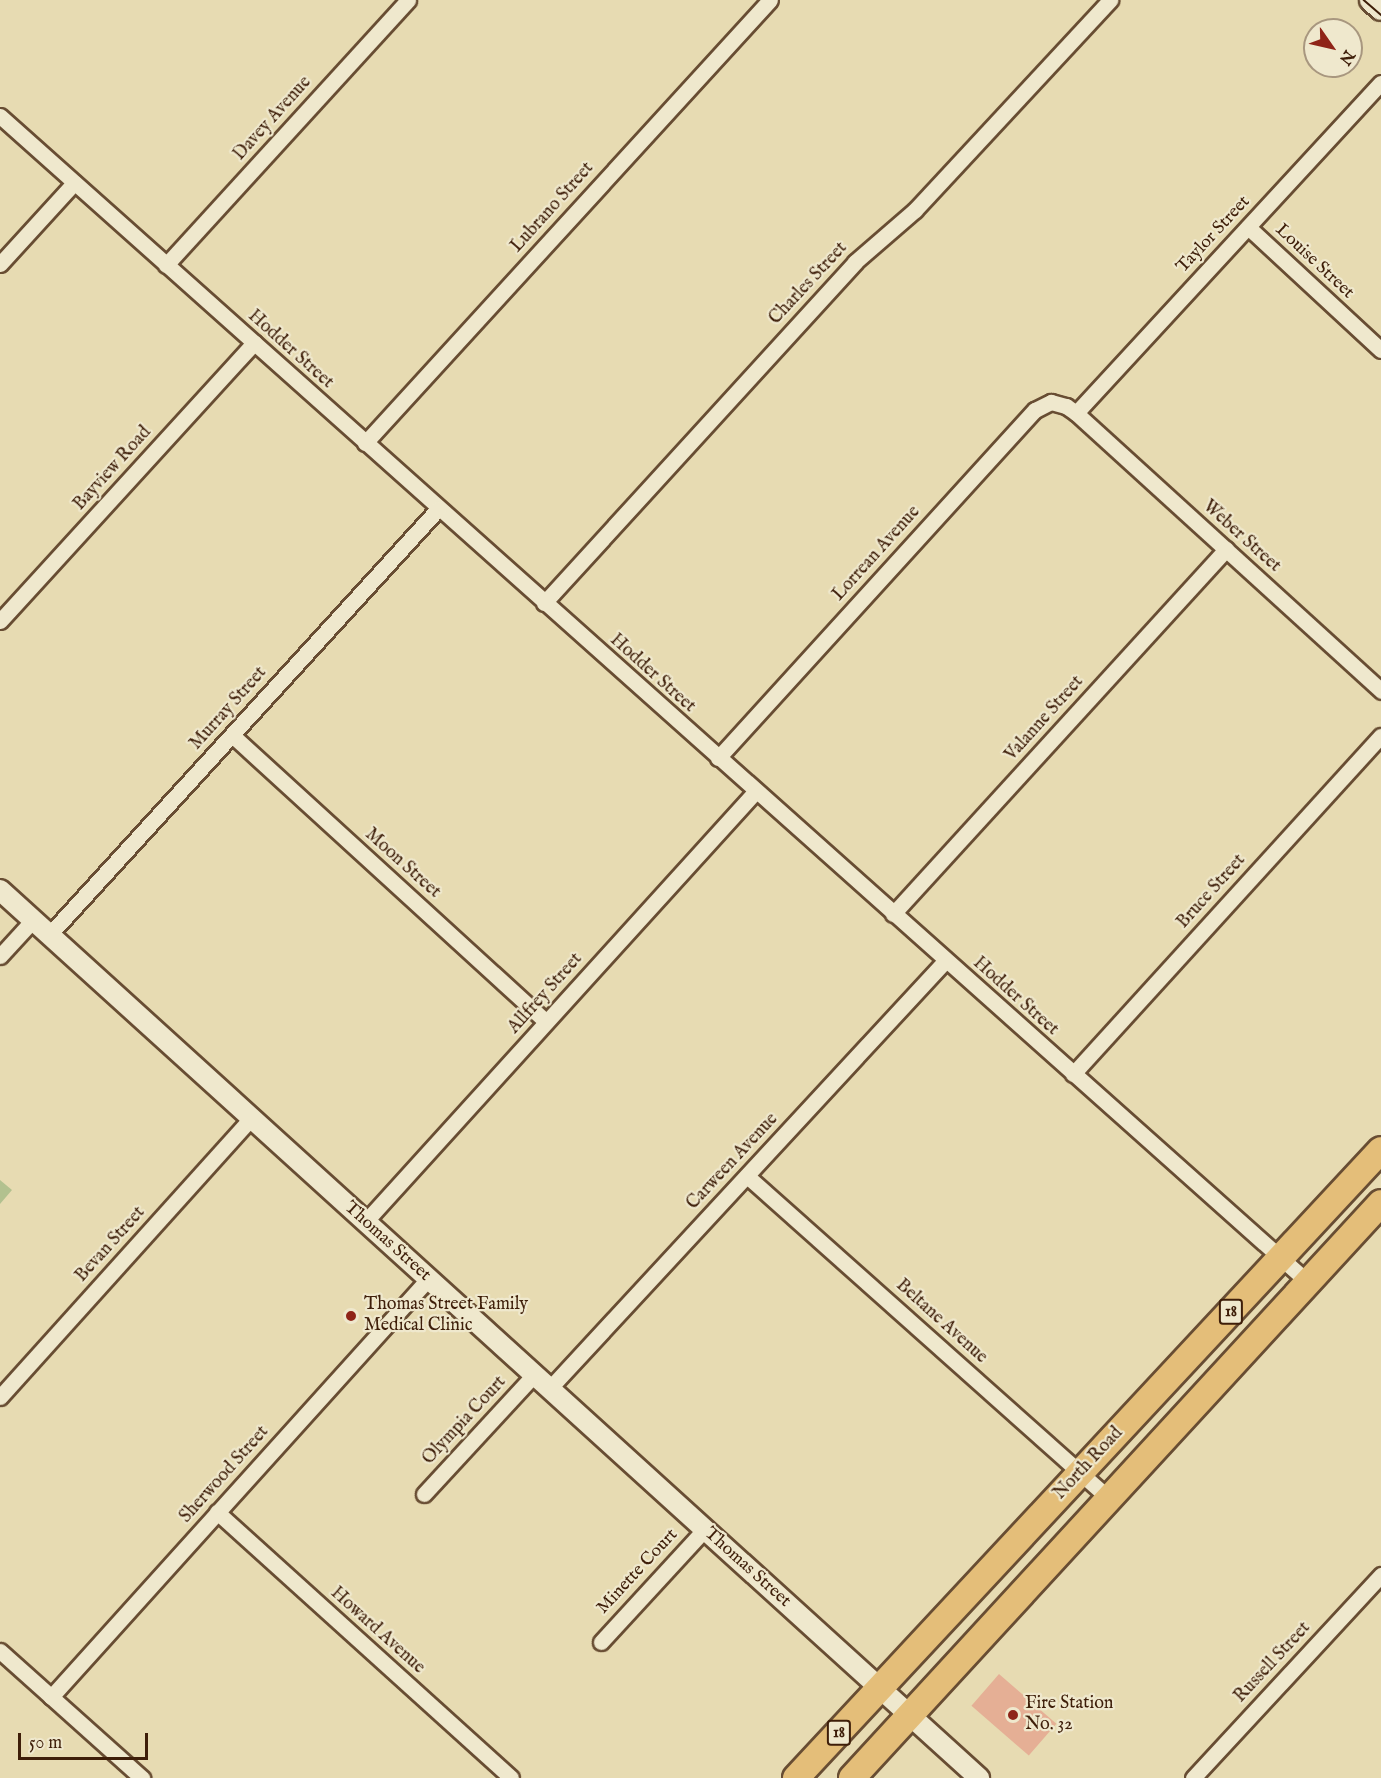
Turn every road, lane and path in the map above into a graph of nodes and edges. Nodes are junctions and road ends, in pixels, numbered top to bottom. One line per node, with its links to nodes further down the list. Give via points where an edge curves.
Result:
1 (408, 0): 11 (street, Davey Avenue)
2 (770, 0): 15 (street, Lubrano Street)
3 (1110, 0): 18 (street, Charles Street, via 915,210 855,261)
4 (1371, 0): 5 (main road)
5 (1381, 9)
6 (1381, 83): 9 (street, Taylor Street)
7 (0, 116): 8 (street, Hodder Street)
8 (74, 183): 10 (street); 11 (street, Hodder Street)
9 (1248, 227): 13 (street, Louise Street); 14 (street, Taylor Street)
10 (0, 264)
11 (166, 265): 12 (street, Hodder Street)
12 (254, 344): 15 (street, Hodder Street); 19 (street, Bayview Road)
13 (1381, 350)
14 (1076, 413): 17 (street, Weber Street); 23 (street, Lorrean Avenue, via 1058,403 1043,404 1035,410)
15 (365, 443): 16 (street, Hodder Street)
16 (438, 509): 18 (street, Hodder Street); 21 (street, Murray Street)
17 (1226, 549): 20 (street, Weber Street); 26 (street, Valanne Street)
18 (544, 603): 23 (street, Hodder Street)
19 (0, 621)
20 (1381, 691)
21 (232, 735): 28 (street, Murray Street); 31 (street, Moon Street)
22 (1381, 736): 32 (street, Bruce Street)
23 (718, 758): 24 (street, Hodder Street)
24 (755, 792): 26 (street, Hodder Street); 31 (street, Allfrey Street)
25 (0, 890): 27 (street, Thomas Street)
26 (893, 914): 30 (street, Hodder Street)
27 (33, 920): 28 (street, Thomas Street); 29 (street)
28 (49, 935): 33 (street, Thomas Street)
29 (0, 956)
30 (945, 961): 32 (street, Hodder Street); 35 (street, Carween Avenue)
31 (546, 1022): 37 (street, Allfrey Street)
32 (1073, 1074): 38 (street, Hodder Street)
33 (251, 1118): 37 (street, Thomas Street); 43 (street, Bevan Street)
34 (1381, 1150): 38 (highway, North Road / 18)
35 (747, 1176): 42 (street, Carween Avenue); 44 (street, Beltane Avenue)
36 (1381, 1203): 40 (highway, North Road / 18)
37 (364, 1222): 39 (street, Thomas Street)
38 (1281, 1259): 40 (street, Hodder Street); 44 (highway, North Road / 18)
39 (428, 1279): 41 (street, Thomas Street); 47 (street, Sherwood Street)
40 (1308, 1282): 46 (highway, North Road / 18)
41 (534, 1375): 42 (street, Thomas Street); 45 (street, Olympia Court)
42 (549, 1389): 48 (street, Thomas Street)
43 (0, 1397)
44 (1080, 1473): 46 (street, Beltane Avenue); 49 (highway, North Road / 18)
45 (424, 1494)
46 (1108, 1498): 51 (highway, North Road / 18)
47 (217, 1512): 55 (street, Sherwood Street); 58 (street, Howard Avenue)
48 (705, 1529): 52 (street, Minette Court); 54 (street, Thomas Street)
49 (989, 1573): 51 (highway); 54 (highway, North Road / 18)
50 (1381, 1575): 62 (street, Russell Street)
51 (1017, 1599): 56 (highway, North Road / 18)
52 (601, 1642)
53 (0, 1650): 55 (street)
54 (881, 1689): 56 (street, Thomas Street); 59 (highway, North Road / 18)
55 (51, 1697): 57 (street)
56 (911, 1716): 60 (highway, North Road / 18); 61 (street, Thomas Street)
57 (142, 1778)
58 (511, 1778)
59 (796, 1778)
60 (852, 1778)
61 (979, 1778)
62 (1193, 1778)

